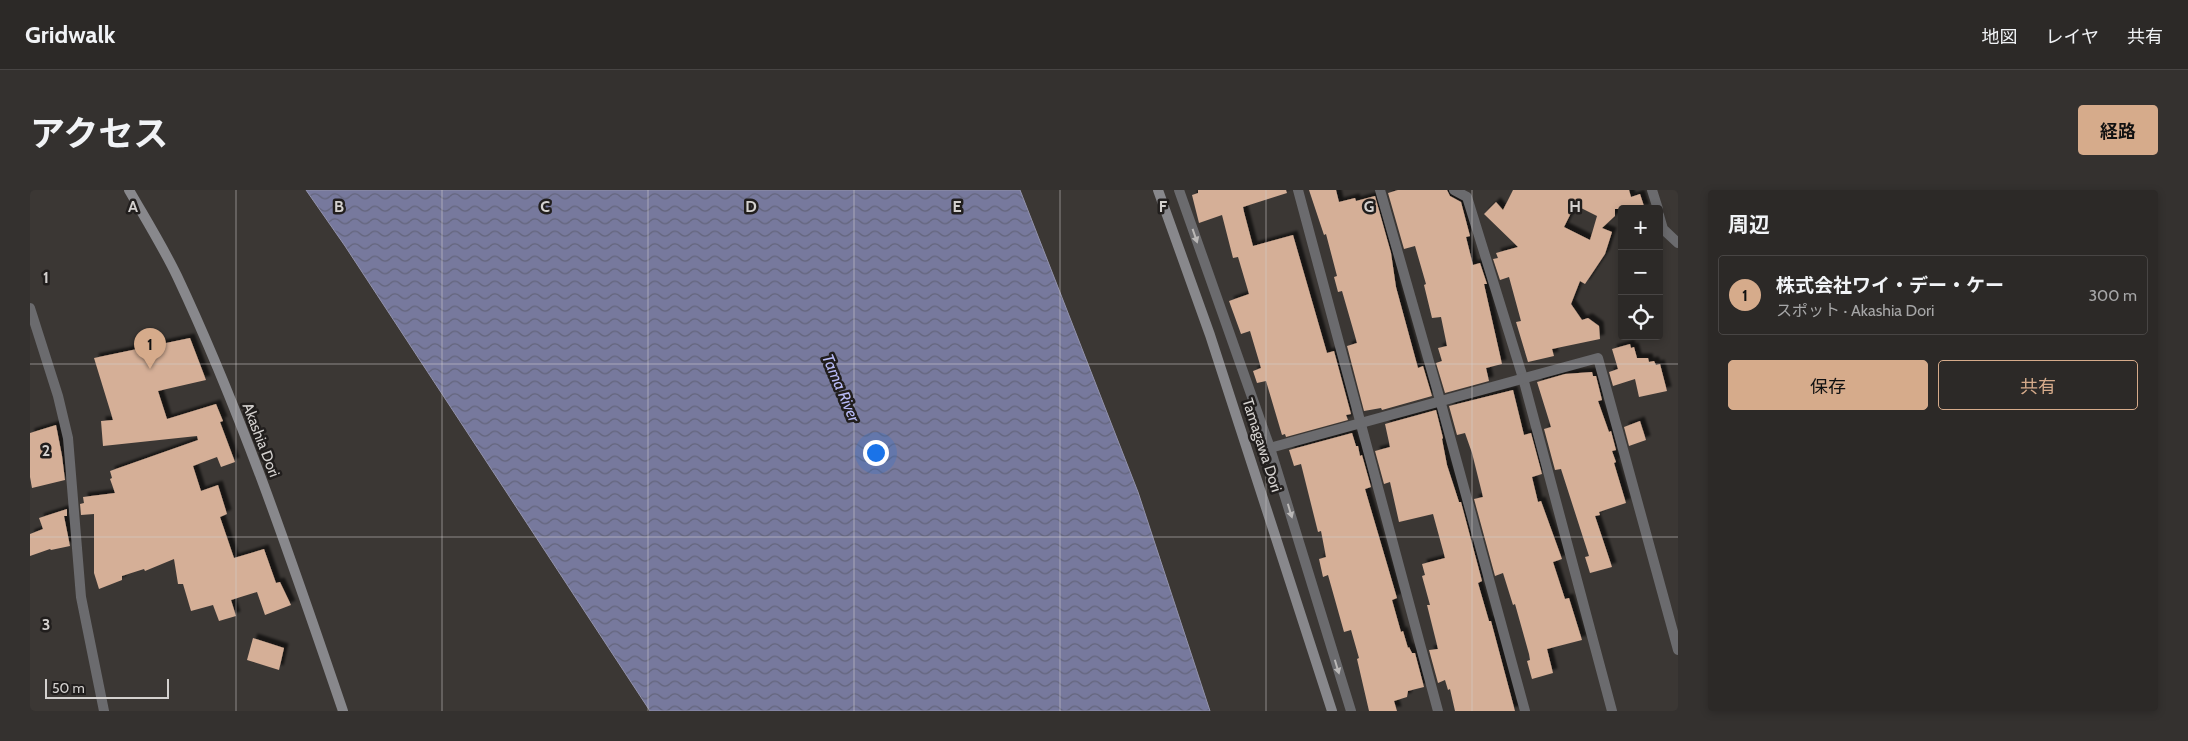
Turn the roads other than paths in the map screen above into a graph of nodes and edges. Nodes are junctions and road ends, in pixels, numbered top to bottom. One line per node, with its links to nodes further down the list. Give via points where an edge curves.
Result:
1 (129, 190): 18 (street, Akashia Dori, via 176,275 227,392)
2 (1158, 190): 19 (street, Tamagawa Dori, via 1210,335)
3 (1179, 190): 15 (street, one-way to 15)
4 (1298, 190): 14 (street)
5 (1380, 190): 13 (street)
6 (1454, 190): 12 (street, via 1467,197)
7 (1652, 190): 8 (street)
8 (1657, 205)
9 (1663, 228): 10 (street)
10 (1678, 243)
11 (30, 308): 17 (street, via 68,438 81,597)
12 (1523, 378): 13 (street); 16 (street, via 1598,358); 23 (street)
13 (1440, 400): 14 (street); 22 (street)
14 (1361, 422): 15 (street); 21 (street)
15 (1270, 448): 20 (street, one-way to 20)
16 (1678, 650)
17 (104, 711)
18 (343, 711)
19 (1332, 711)
20 (1351, 711)
21 (1438, 711)
22 (1525, 711)
23 (1612, 711)

